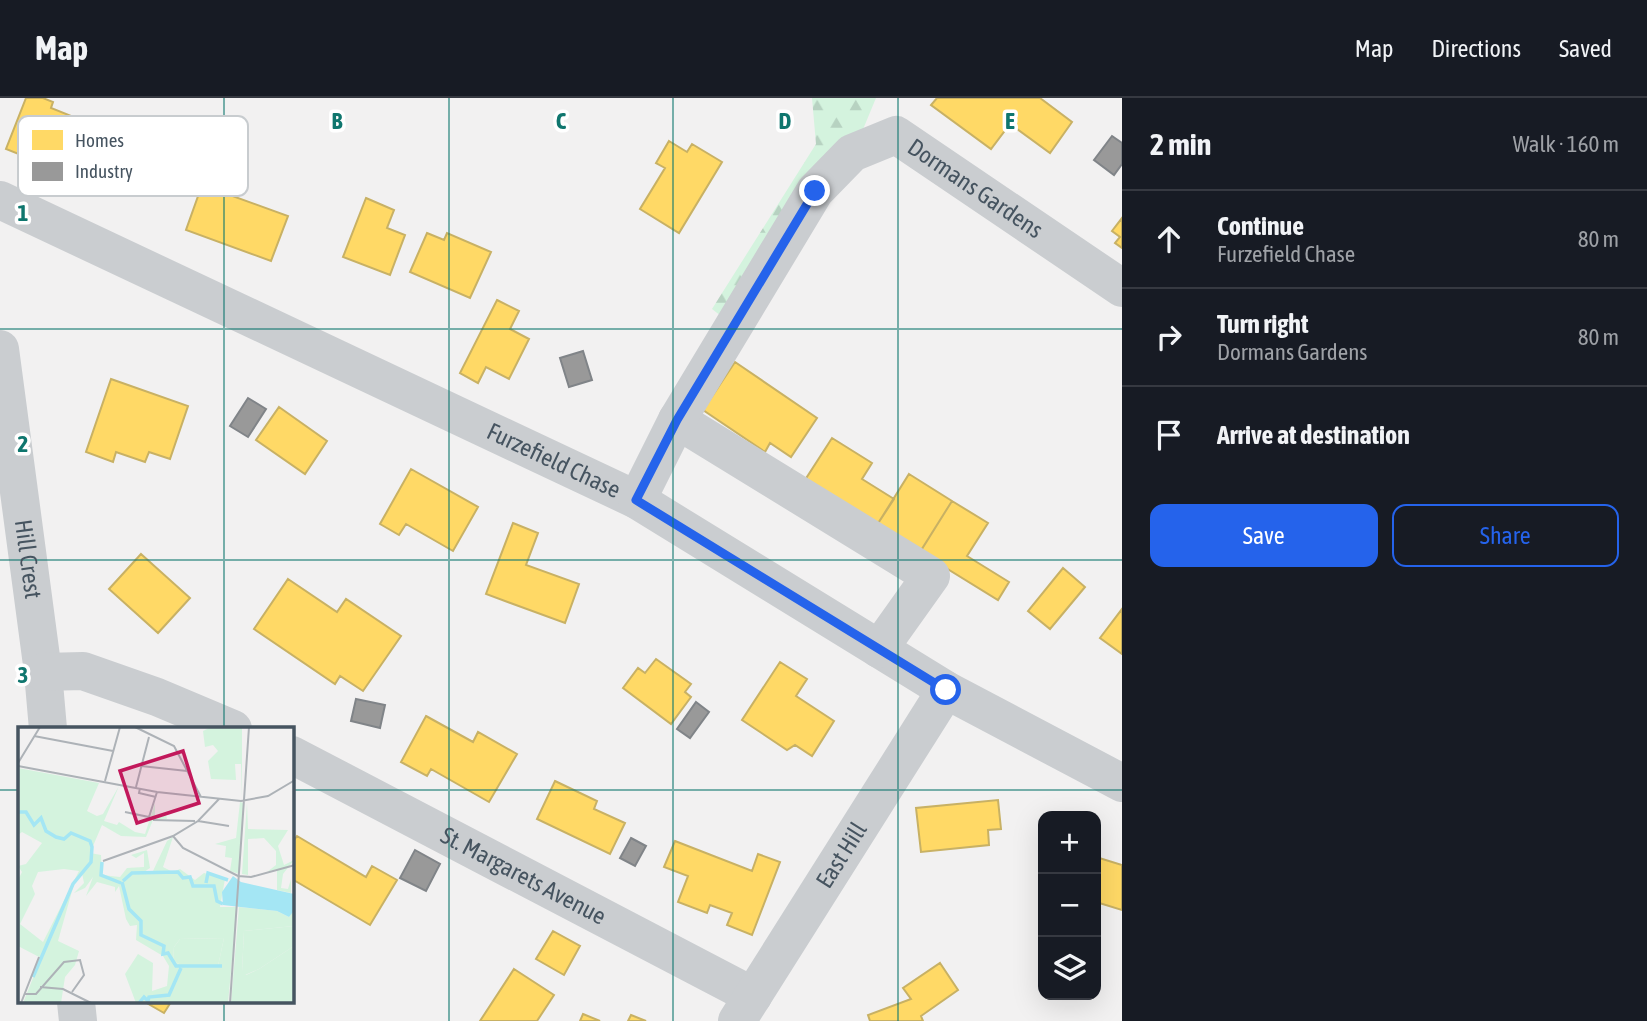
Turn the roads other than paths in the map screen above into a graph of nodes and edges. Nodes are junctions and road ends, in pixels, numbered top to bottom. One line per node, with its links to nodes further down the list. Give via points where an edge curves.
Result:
1 (0, 200): 5 (street, Furzefield Chase)
2 (1122, 288): 4 (street, Dormans Gardens, via 896,135 852,153 815,191)
3 (0, 349): 7 (street, Hill Crest)
4 (677, 420): 5 (street, Dormans Gardens); 6 (street, via 931,576)
5 (636, 500): 6 (street, Furzefield Chase)
6 (879, 649): 8 (street, Furzefield Chase)
7 (43, 672): 9 (street, Hill Crest); 10 (street, via 83,671)
8 (946, 690): 12 (street, Furzefield Chase); 13 (street, East Hill)
9 (48, 727)
10 (228, 727)
11 (294, 756): 13 (street, St. Margarets Avenue)
12 (1122, 783)
13 (745, 1009)

